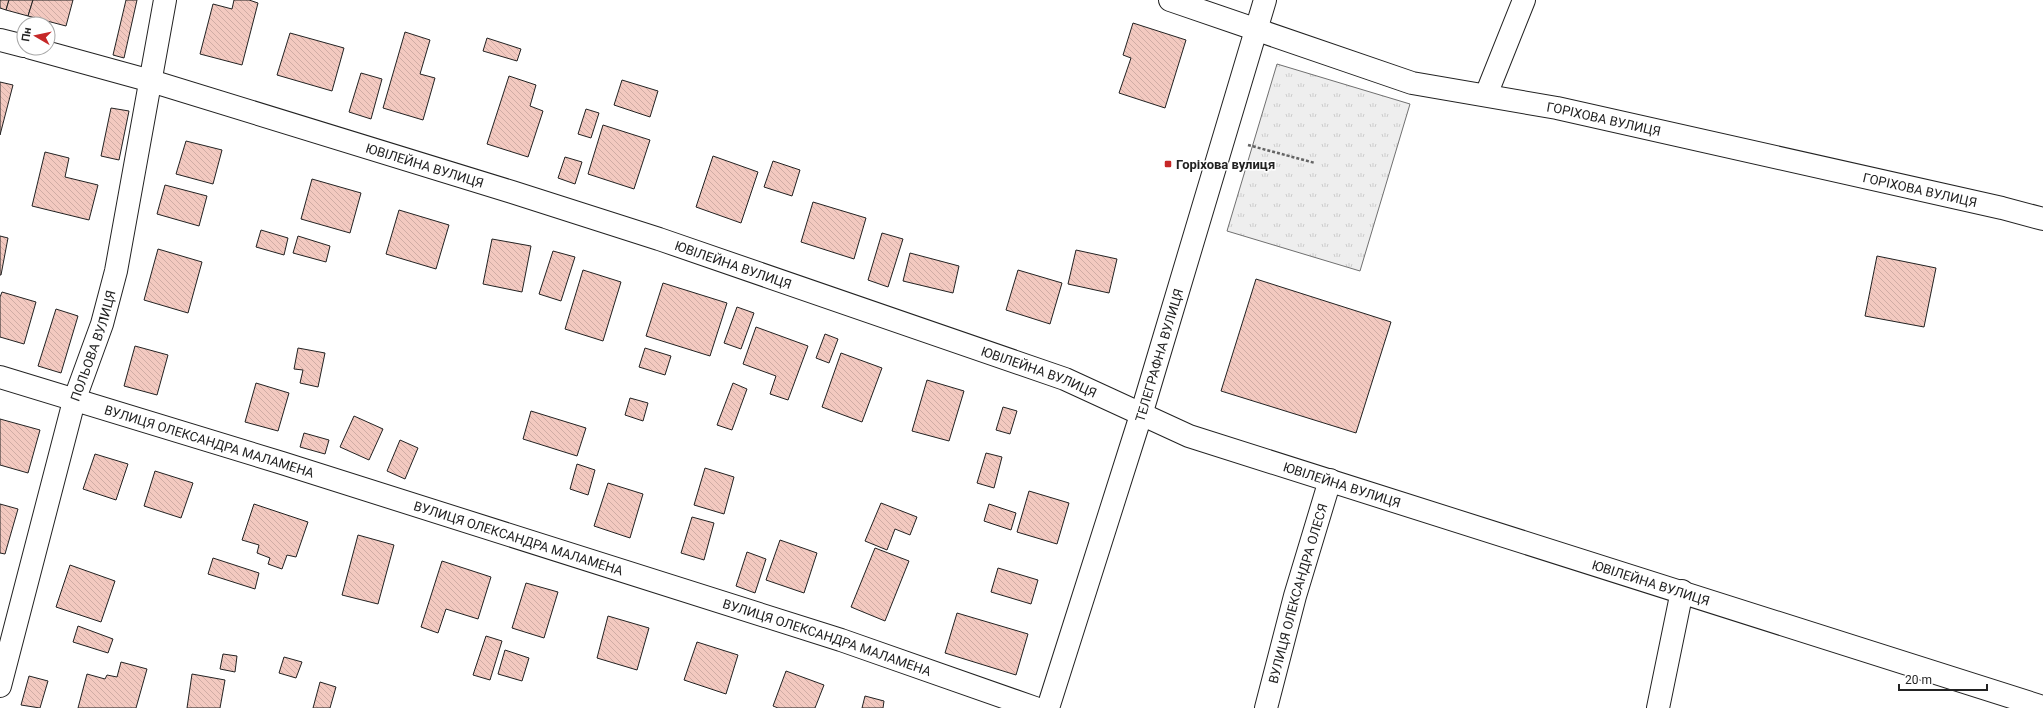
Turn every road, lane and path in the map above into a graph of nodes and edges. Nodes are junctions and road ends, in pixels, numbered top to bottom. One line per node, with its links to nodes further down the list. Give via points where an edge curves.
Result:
1 (165, 0): 9 (street, ПОЛЬОВА ВУЛИЦЯ)
2 (1170, 0): 5 (street, ГОРІХОВА ВУЛИЦЯ)
3 (1265, 0): 5 (street, ТЕЛЕГРАФНА ВУЛИЦЯ)
4 (1524, 0): 10 (street)
5 (1257, 30): 10 (street, ГОРІХОВА ВУЛИЦЯ, via 1412,83); 16 (street, ТЕЛЕГРАФНА ВУЛИЦЯ)
6 (0, 40): 7 (street)
7 (16, 44)
8 (56, 55): 9 (street, ЮВІЛЕЙНА ВУЛИЦЯ)
9 (151, 81): 15 (street, ПОЛЬОВА ВУЛИЦЯ, via 116,271 102,324); 16 (street, ЮВІЛЕЙНА ВУЛИЦЯ, via 659,239 1065,379)
10 (1486, 95): 13 (street, ГОРІХОВА ВУЛИЦЯ, via 1623,123)
11 (1246, 144): 12 (path)
12 (1315, 163)
13 (2043, 219)
14 (0, 377): 15 (street, ВУЛИЦЯ ОЛЕКСАНДРА МАЛАМЕНА)
15 (74, 400): 19 (street, ПОЛЬОВА ВУЛИЦЯ); 21 (street, ВУЛИЦЯ ОЛЕКСАНДРА МАЛАМЕНА, via 833,637)
16 (1141, 415): 17 (street, ЮВІЛЕЙНА ВУЛИЦЯ, via 1189,436); 22 (street, ТЕЛЕГРАФНА ВУЛИЦЯ)
17 (1330, 480): 18 (street, ЮВІЛЕЙНА ВУЛИЦЯ); 23 (street, ВУЛИЦЯ ОЛЕКСАНДРА ОЛЕСЯ, via 1295,596)
18 (1682, 591): 20 (street, ЮВІЛЕЙНА ВУЛИЦЯ); 24 (street)
19 (0, 686)
20 (2043, 707)
21 (1035, 708)
22 (1048, 708)
23 (1266, 708)
24 (1658, 708)

